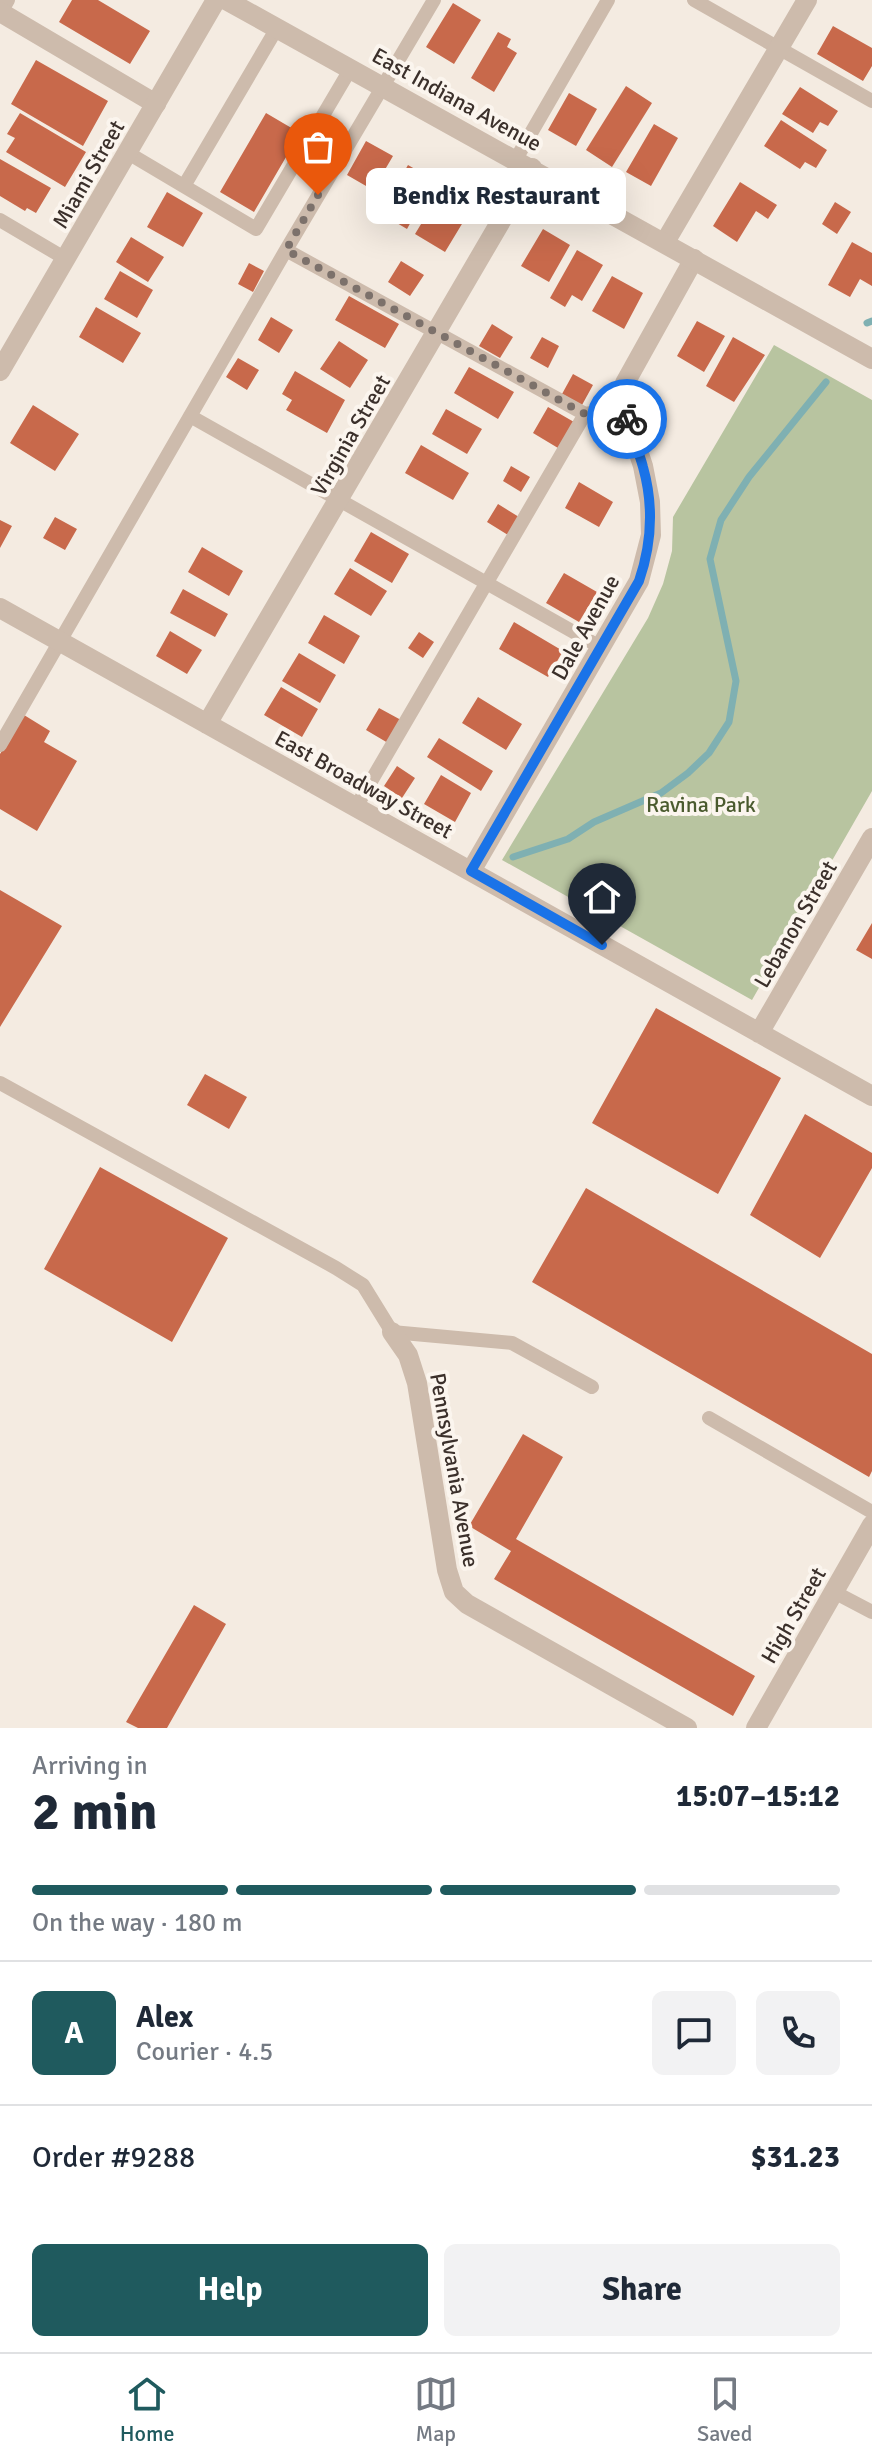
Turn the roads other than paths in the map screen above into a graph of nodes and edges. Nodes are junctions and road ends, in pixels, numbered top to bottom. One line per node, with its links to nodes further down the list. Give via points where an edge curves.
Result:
1 (8, 0): 8 (lane)
2 (216, 0): 14 (street, Miami Street)
3 (226, 0): 9 (street, East Indiana Avenue)
4 (434, 0): 12 (lane)
5 (608, 0): 16 (lane)
6 (694, 0): 10 (lane)
7 (807, 0): 10 (street)
8 (0, 13): 14 (street)
9 (277, 28): 11 (street, East Indiana Avenue); 17 (lane)
10 (779, 47): 13 (lane); 19 (street)
11 (351, 68): 12 (street, East Indiana Avenue); 17 (lane, via 256,229)
12 (383, 85): 16 (street, East Indiana Avenue); 20 (lane)
13 (872, 101)
14 (156, 104): 15 (street, Miami Street)
15 (128, 153): 17 (lane); 21 (street, Miami Street)
16 (524, 164): 19 (street, East Indiana Avenue); 23 (street, Virginia Street)
17 (184, 186)
18 (0, 220): 21 (lane)
19 (665, 242): 22 (street, East Indiana Avenue)
20 (286, 250): 23 (lane); 28 (lane)
21 (66, 259): 25 (street, Miami Street)
22 (694, 259): 24 (street, East Indiana Avenue); 26 (street, Dale Avenue, via 632,367)
23 (437, 334): 27 (lane); 29 (street, Virginia Street)
24 (872, 359)
25 (0, 371)
26 (624, 408): 27 (lane); 33 (street, Dale Avenue, via 643,466 651,535 639,581)
27 (585, 414): 30 (lane)
28 (190, 416): 29 (lane); 32 (lane)
29 (340, 500): 30 (lane); 34 (street, Virginia Street)
30 (487, 581): 33 (lane); 36 (lane)
31 (0, 608): 32 (street, East Broadway Street)
32 (60, 642): 34 (street, East Broadway Street); 35 (lane)
33 (602, 648): 38 (street, Dale Avenue)
34 (207, 724): 36 (street, East Broadway Street)
35 (0, 745)
36 (356, 807): 38 (street, East Broadway Street)
37 (872, 838): 39 (street, Lebanon Street)
38 (471, 871): 39 (street, East Broadway Street)
39 (759, 1033): 41 (street, East Broadway Street)
40 (0, 1083): 42 (lane, via 363,1285)
41 (872, 1096)
42 (392, 1332): 43 (lane, via 512,1343); 49 (street, Pennsylvania Avenue, via 408,1355 417,1383 454,1592)
43 (592, 1387)
44 (709, 1418): 45 (lane)
45 (872, 1512)
46 (872, 1525): 47 (street, High Street)
47 (834, 1592): 48 (lane); 50 (street, High Street)
48 (872, 1612)
49 (687, 1728)
50 (756, 1728)

